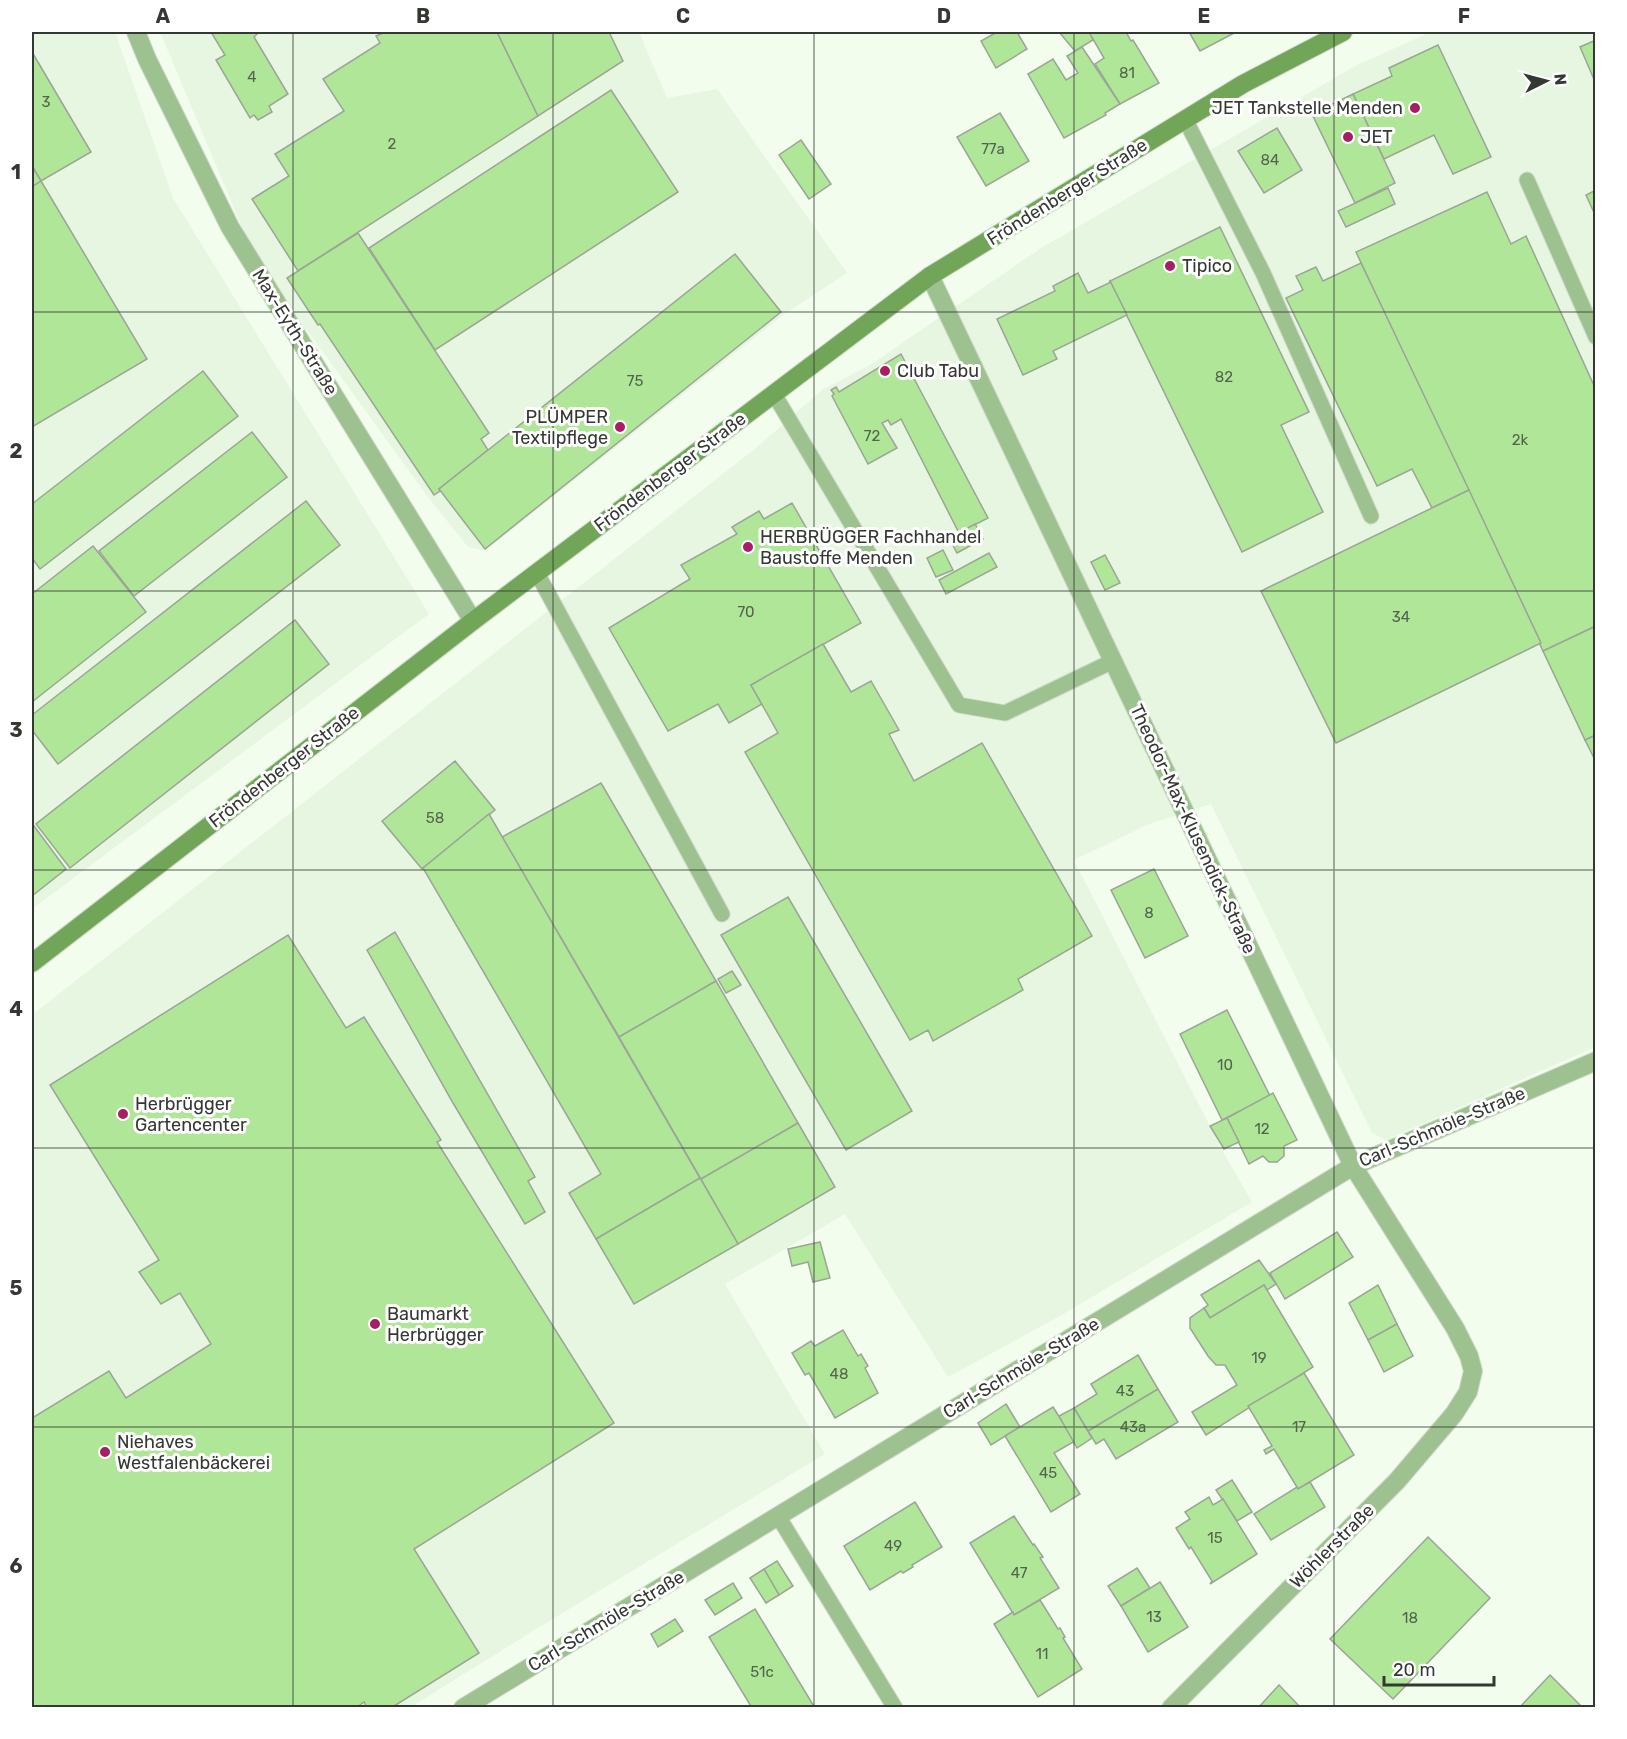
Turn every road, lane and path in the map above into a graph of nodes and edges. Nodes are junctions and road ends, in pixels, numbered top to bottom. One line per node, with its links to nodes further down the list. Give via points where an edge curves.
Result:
1 (136, 32): 10 (street, Max-Eyth-Straße, via 230,227)
2 (1344, 32): 3 (main road, Fröndenberger Straße)
3 (1185, 119): 5 (main road, Fröndenberger Straße); 8 (lane, via 1263,273)
4 (1527, 180): 6 (lane)
5 (930, 276): 7 (main road, Fröndenberger Straße); 11 (street, Theodor-Max-Klusendick-Straße)
6 (1596, 337)
7 (774, 394): 9 (main road, Fröndenberger Straße); 11 (lane, via 958,705 1005,713)
8 (1371, 516)
9 (537, 573): 10 (main road, Fröndenberger Straße); 12 (lane)
10 (474, 621): 13 (main road, Fröndenberger Straße)
11 (1113, 661): 15 (street, Theodor-Max-Klusendick-Straße)
12 (722, 914)
13 (32, 963)
14 (1596, 1061): 15 (street, Carl-Schmöle-Straße)
15 (1353, 1166): 16 (street, Theodor-Max-Klusendick-Straße, via 1455,1328); 17 (street, Carl-Schmöle-Straße)
16 (1473, 1371): 20 (street, Wöhlerstraße, via 1468,1392 1454,1414 1397,1481)
17 (778, 1516): 18 (street, Carl-Schmöle-Straße); 19 (lane)
18 (463, 1707)
19 (895, 1707)
20 (1171, 1707)

